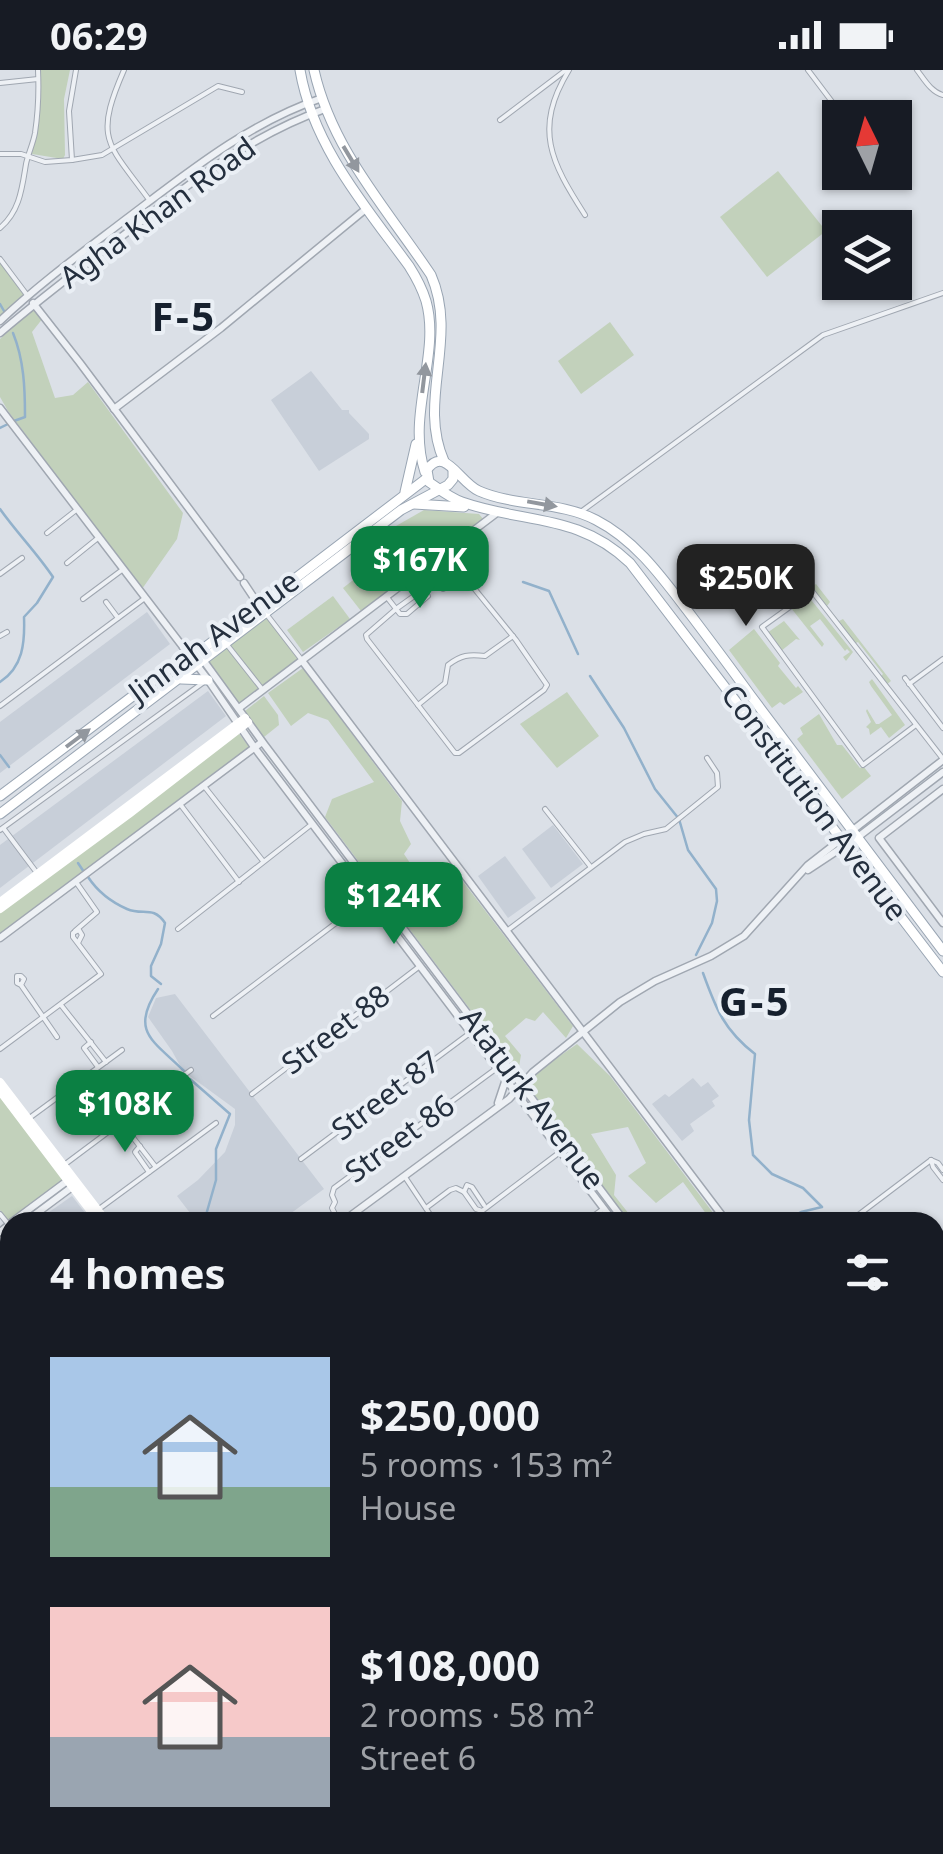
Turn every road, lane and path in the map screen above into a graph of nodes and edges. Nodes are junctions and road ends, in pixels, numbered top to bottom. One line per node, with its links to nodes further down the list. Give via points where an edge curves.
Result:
1 (38, 70): 9 (street)
2 (76, 70): 21 (street, via 69,112)
3 (124, 70): 18 (street, via 108,110)
4 (300, 70): 14 (main road)
5 (314, 70): 15 (main road)
6 (568, 70): 17 (street); 25 (street, via 552,106 550,143 562,181)
7 (808, 70): 13 (street)
8 (917, 70): 12 (street)
9 (38, 79): 10 (street); 20 (street)
10 (0, 83)
11 (242, 92): 18 (street, via 218,86)
12 (943, 95)
13 (831, 100)
14 (308, 103): 15 (street, Agha Khan Road); 16 (main road); 22 (street, Agha Khan Road, via 231,142)
15 (323, 104): 16 (street, Agha Khan Road); 36 (main road, one-way to 36, via 354,165 437,289 442,336 434,420)
16 (312, 114): 23 (main road, via 330,155); 24 (street, Agha Khan Road, via 243,148)
17 (500, 120)
18 (112, 149): 21 (street); 22 (street)
19 (0, 154): 20 (street)
20 (28, 157): 21 (street); 26 (street, via 17,208)
21 (72, 160)
22 (150, 201): 24 (street); 29 (street, Agha Khan Road)
23 (367, 208): 34 (street); 35 (main road, one-way to 23, via 427,304)
24 (155, 209): 30 (street, Agha Khan Road)
25 (585, 215)
26 (0, 228)
27 (0, 259): 29 (street)
28 (943, 293): 44 (street, via 823,335)
29 (27, 296): 30 (street); 31 (street, Agha Khan Road)
30 (33, 304): 32 (street, Agha Khan Road); 34 (street)
31 (0, 321)
32 (0, 333)
33 (0, 407): 42 (street, Ataturk Avenue)
34 (114, 409): 59 (street)
35 (419, 426): 38 (main road); 40 (main road)
36 (444, 460): 37 (main road); 38 (main road, via 432,463)
37 (453, 471): 39 (main road, via 451,482); 44 (main road, Constitution Avenue, one-way to 44, via 486,494)
38 (427, 476): 39 (main road); 40 (main road, Jinnah Avenue)
39 (440, 487): 40 (main road); 41 (main road, Constitution Avenue)
40 (408, 499): 41 (main road); 59 (main road, Jinnah Avenue)
41 (481, 507): 43 (main road, Constitution Avenue)
42 (77, 510): 45 (street); 46 (street, Ataturk Avenue)
43 (499, 512): 52 (street); 63 (main road, Constitution Avenue, via 573,527 617,550)
44 (580, 513): 61 (main road, Constitution Avenue, via 640,552)
45 (48, 532)
46 (98, 538): 48 (street); 49 (street, Ataturk Avenue)
47 (22, 558): 51 (street)
48 (67, 562)
49 (122, 570): 56 (street, Ataturk Avenue); 57 (street)
50 (446, 572): 53 (street); 53 (street, via 453,584 443,589); 66 (street, via 459,568)
51 (0, 574)
52 (415, 575): 54 (street); 55 (street)
53 (436, 579): 54 (street)
54 (424, 588): 60 (street); 60 (street, via 427,598 407,614)
55 (386, 596): 60 (street); 70 (street)
56 (145, 598): 62 (street); 68 (street, Ataturk Avenue)
57 (83, 600)
58 (106, 602): 62 (street)
59 (262, 608): 67 (main road, Jinnah Avenue); 68 (main road, Jinnah Avenue); 70 (street)
60 (396, 609): 76 (street, via 367,639)
61 (692, 616): 63 (main road); 82 (main road, Constitution Avenue)
62 (118, 618): 77 (street)
63 (679, 627): 84 (main road, Constitution Avenue)
64 (7, 632): 65 (street)
65 (0, 636)
66 (513, 636): 76 (street, via 485,656 456,658 445,683); 76 (street, via 547,685 459,753)
67 (225, 642): 68 (main road, Jinnah Avenue); 75 (street)
68 (197, 659): 72 (main road, Jinnah Avenue); 73 (street, Ataturk Avenue); 78 (street, Ataturk Avenue); 91 (main road, Jinnah Avenue, one-way to 68, via 170,668)
69 (943, 659): 74 (street)
70 (303, 662): 75 (street); 110 (street)
71 (905, 678): 74 (street)
72 (180, 680): 73 (main road); 94 (main road, Jinnah Avenue)
73 (208, 680): 79 (street, Ataturk Avenue); 96 (street)
74 (909, 684): 81 (street)
75 (263, 691): 78 (street)
76 (418, 705)
77 (0, 706)
78 (239, 708): 79 (street, Ataturk Avenue)
79 (243, 723): 83 (street, Ataturk Avenue); 85 (street, Ataturk Avenue); 101 (main road); 105 (main road)
80 (916, 724): 80 (street, via 812,591 762,627 864,765); 87 (street)
81 (943, 728)
82 (781, 736): 84 (main road); 97 (main road, Constitution Avenue)
83 (262, 742): 85 (street); 106 (street, Ataturk Avenue)
84 (770, 745): 98 (main road, Constitution Avenue)
85 (254, 747): 89 (street); 95 (street, Ataturk Avenue)
86 (707, 758): 100 (street, via 718,787 678,822 625,842)
87 (943, 760): 97 (street)
88 (943, 772): 97 (street)
89 (204, 786): 92 (street); 99 (street)
90 (943, 788): 107 (street, via 879,838)
91 (0, 796)
92 (180, 804): 102 (street); 103 (street)
93 (545, 809): 100 (street)
94 (0, 814)
95 (314, 823): 99 (street); 104 (street, Ataturk Avenue)
96 (2, 829): 101 (street)
97 (855, 833): 98 (street); 112 (main road, Constitution Avenue)
98 (844, 841): 114 (main road, Constitution Avenue); 119 (street, via 808,864 739,940 638,990)
99 (264, 863): 103 (street)
100 (590, 866): 110 (street)
101 (38, 873): 105 (main road)
102 (76, 882): 111 (street); 116 (street, via 97,912 76,930 82,935 78,943 101,974)
103 (240, 882): 109 (street)
104 (369, 898): 106 (street, Ataturk Avenue); 117 (street)
105 (0, 905)
106 (383, 910): 113 (street, Ataturk Avenue); 129 (street, Ataturk Avenue)
107 (939, 911): 108 (street)
108 (943, 923)
109 (178, 930)
110 (508, 930): 119 (street)
111 (0, 938)
112 (943, 951)
113 (420, 966): 120 (street, Ataturk Avenue); 135 (street, Street 88)
114 (943, 972)
115 (21, 984): 118 (street)
116 (61, 1005): 118 (street); 122 (street)
117 (213, 1016)
118 (43, 1018): 121 (street); 123 (street)
119 (582, 1032): 130 (street); 166 (street)
120 (470, 1033): 127 (street, Ataturk Avenue); 142 (street, Street 87)
121 (58, 1036)
122 (91, 1042): 125 (street); 126 (street, via 84,1048)
123 (0, 1049)
124 (122, 1050): 125 (street)
125 (106, 1062): 126 (street)
126 (98, 1068): 137 (street)
127 (497, 1068): 131 (street, Ataturk Avenue); 160 (street, Street 86, via 334,1188)
128 (191, 1070): 138 (street)
129 (509, 1070): 130 (street); 133 (street, Ataturk Avenue)
130 (533, 1072): 133 (street)
131 (506, 1079): 133 (street, Ataturk Avenue); 136 (street)
132 (0, 1082): 137 (main road)
133 (518, 1088): 136 (street); 141 (street, Ataturk Avenue); 165 (street, Ataturk Avenue)
134 (0, 1091): 137 (main road)
135 (252, 1094)
136 (496, 1109): 148 (street)
137 (27, 1120): 144 (main road); 150 (main road)
138 (121, 1122): 140 (street); 144 (street)
139 (216, 1122): 145 (street)
140 (140, 1146): 145 (street); 147 (street, via 135,1152)
141 (561, 1152): 151 (street, via 482,1212); 155 (street, Ataturk Avenue)
142 (301, 1159)
143 (931, 1160): 146 (street); 149 (street); 167 (street)
144 (64, 1165): 150 (main road)
145 (156, 1167): 147 (street)
146 (943, 1170)
147 (149, 1172): 156 (street)
148 (405, 1176): 154 (street); 161 (street)
149 (943, 1180)
150 (71, 1182): 153 (street); 156 (main road); 159 (main road)
151 (464, 1192): 152 (street, via 472,1188); 154 (street, via 450,1190)
152 (484, 1205)
153 (40, 1206): 157 (street); 158 (street)
154 (426, 1208): 162 (street)
155 (604, 1208): 163 (street); 164 (street, Ataturk Avenue)
156 (98, 1210)
157 (30, 1212)
158 (34, 1212)
159 (91, 1212)
160 (335, 1212)
161 (355, 1212)
162 (429, 1212)
163 (599, 1212)
164 (607, 1212)
165 (617, 1212)
166 (719, 1212)
167 (862, 1212)

